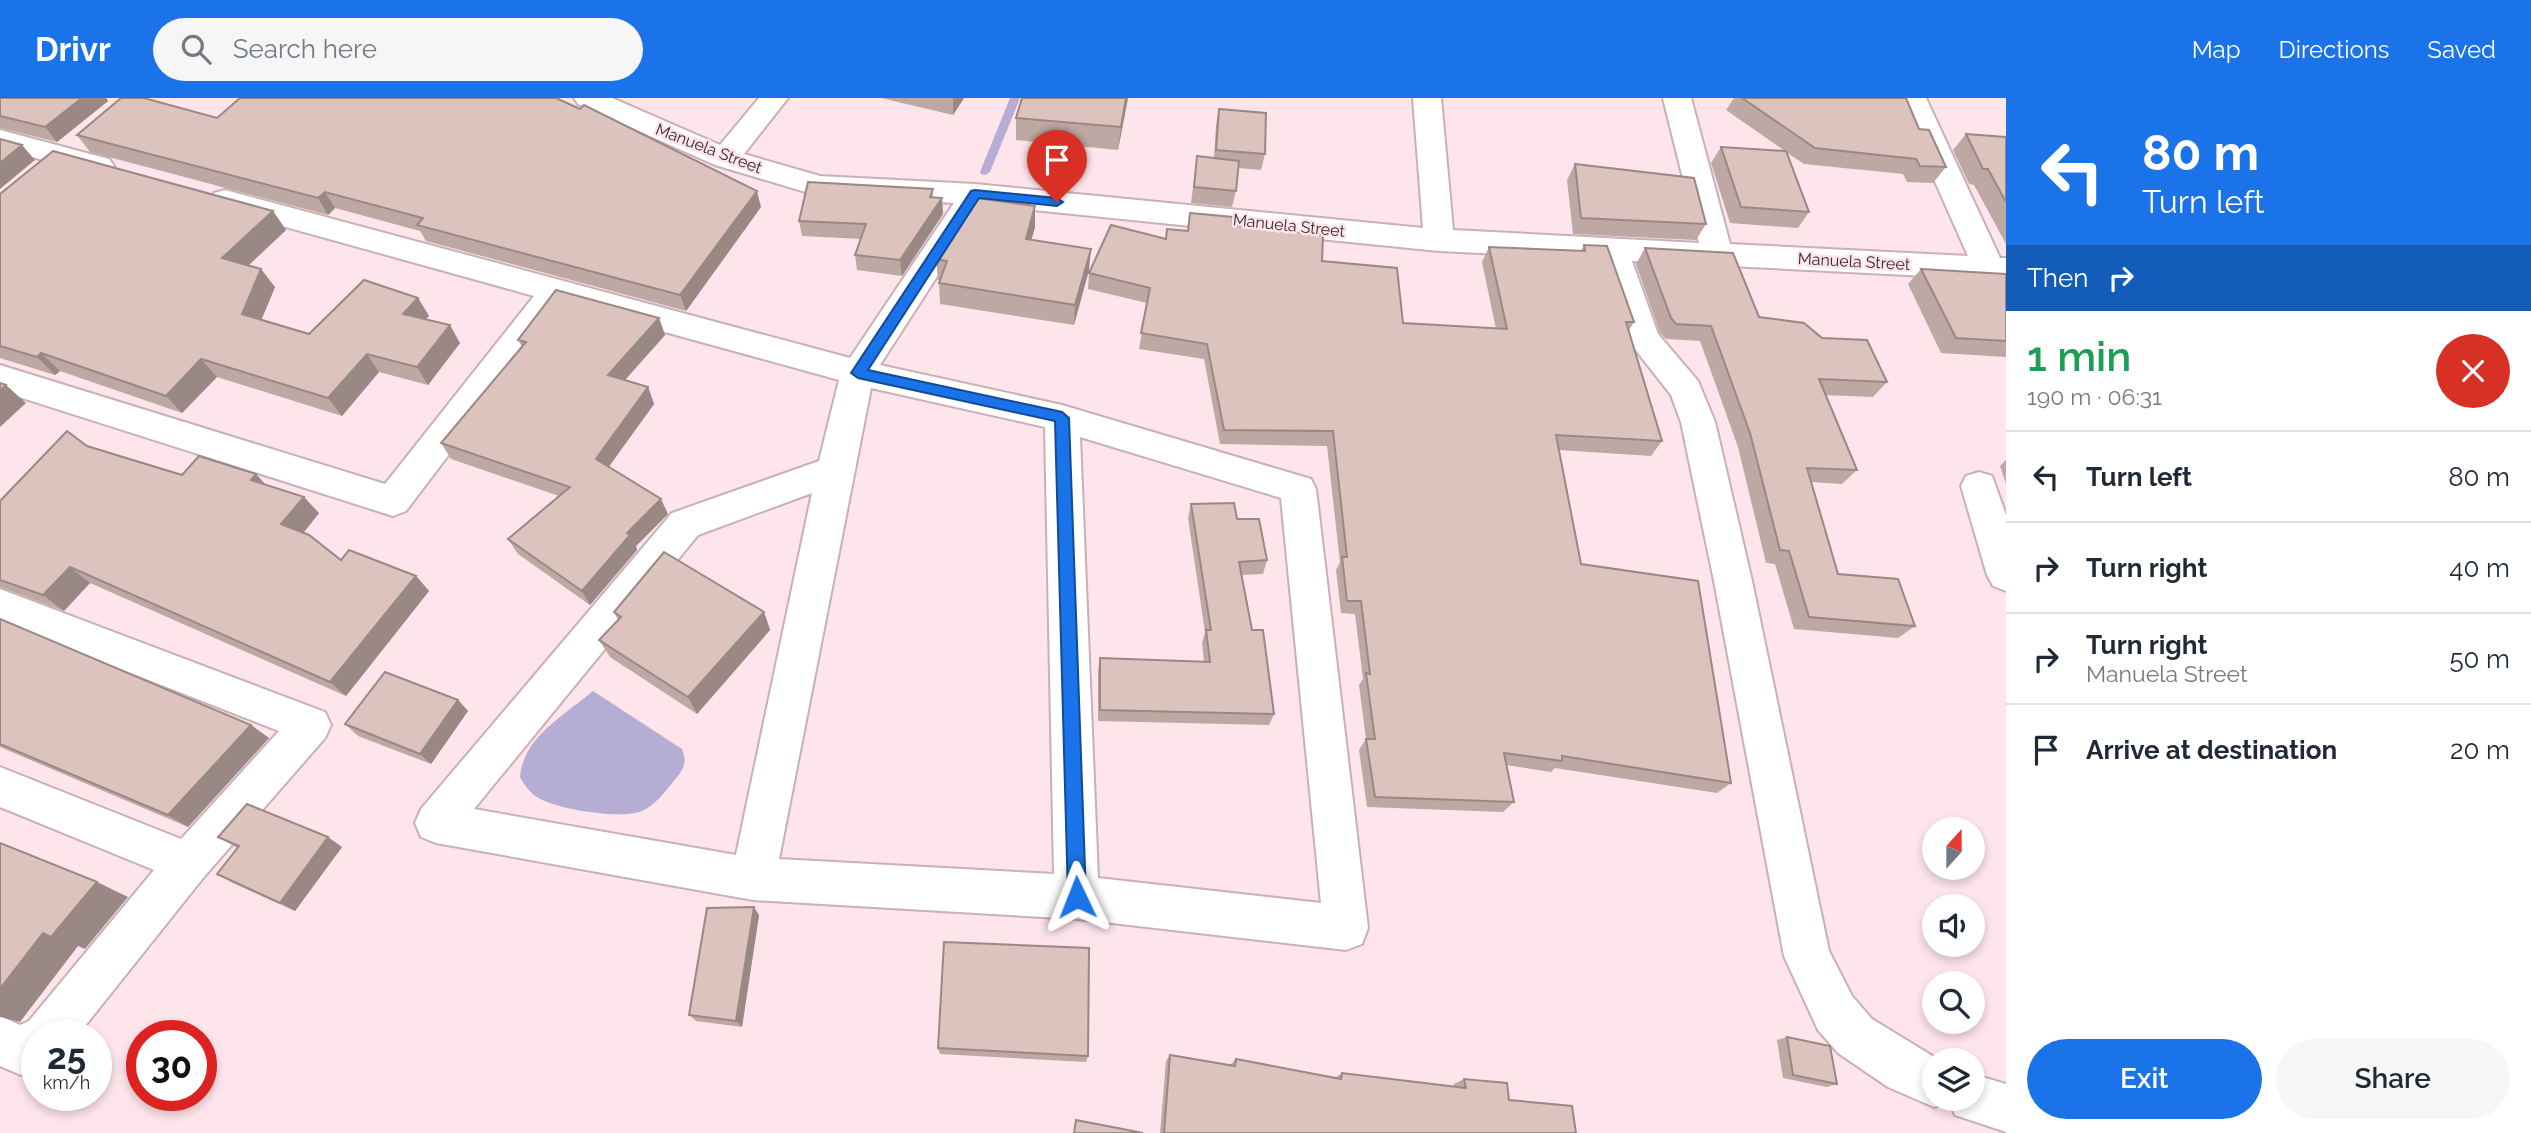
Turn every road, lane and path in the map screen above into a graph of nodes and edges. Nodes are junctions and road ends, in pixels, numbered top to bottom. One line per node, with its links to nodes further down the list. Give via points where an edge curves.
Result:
1 (588, 98): 8 (street, Manuela Street)
2 (774, 98): 8 (street)
3 (1427, 98): 13 (street)
4 (1677, 98): 15 (street)
5 (1912, 98): 16 (street)
6 (94, 131): 9 (street)
7 (0, 139): 9 (street)
8 (726, 158): 12 (street, Manuela Street, via 819,186)
9 (54, 165): 10 (street)
10 (131, 174)
11 (198, 193): 17 (street)
12 (975, 194): 13 (street, Manuela Street); 18 (street)
13 (1439, 240): 14 (street, Manuela Street)
14 (1613, 250): 15 (street, Manuela Street); 32 (street, via 1643,339 1692,400 1807,956 1835,1013 1855,1036)
15 (1718, 256): 16 (street, Manuela Street)
16 (1998, 269)
17 (556, 290): 18 (street); 19 (street, via 393,501)
18 (858, 373): 20 (street); 21 (street)
19 (0, 378)
20 (1062, 418): 28 (street); 28 (street, via 1298,489 1346,928)
21 (835, 470): 27 (street); 27 (street, via 685,524 436,824)
22 (1979, 486): 23 (street)
23 (2006, 575)
24 (0, 604): 26 (street, via 311,725)
25 (0, 787): 26 (street)
26 (188, 863): 29 (street)
27 (753, 879): 28 (street)
28 (1077, 897)
29 (60, 1020)
30 (0, 1040): 31 (street)
31 (21, 1051)
32 (1922, 1078)
33 (1985, 1102): 34 (street)
34 (2006, 1108)

